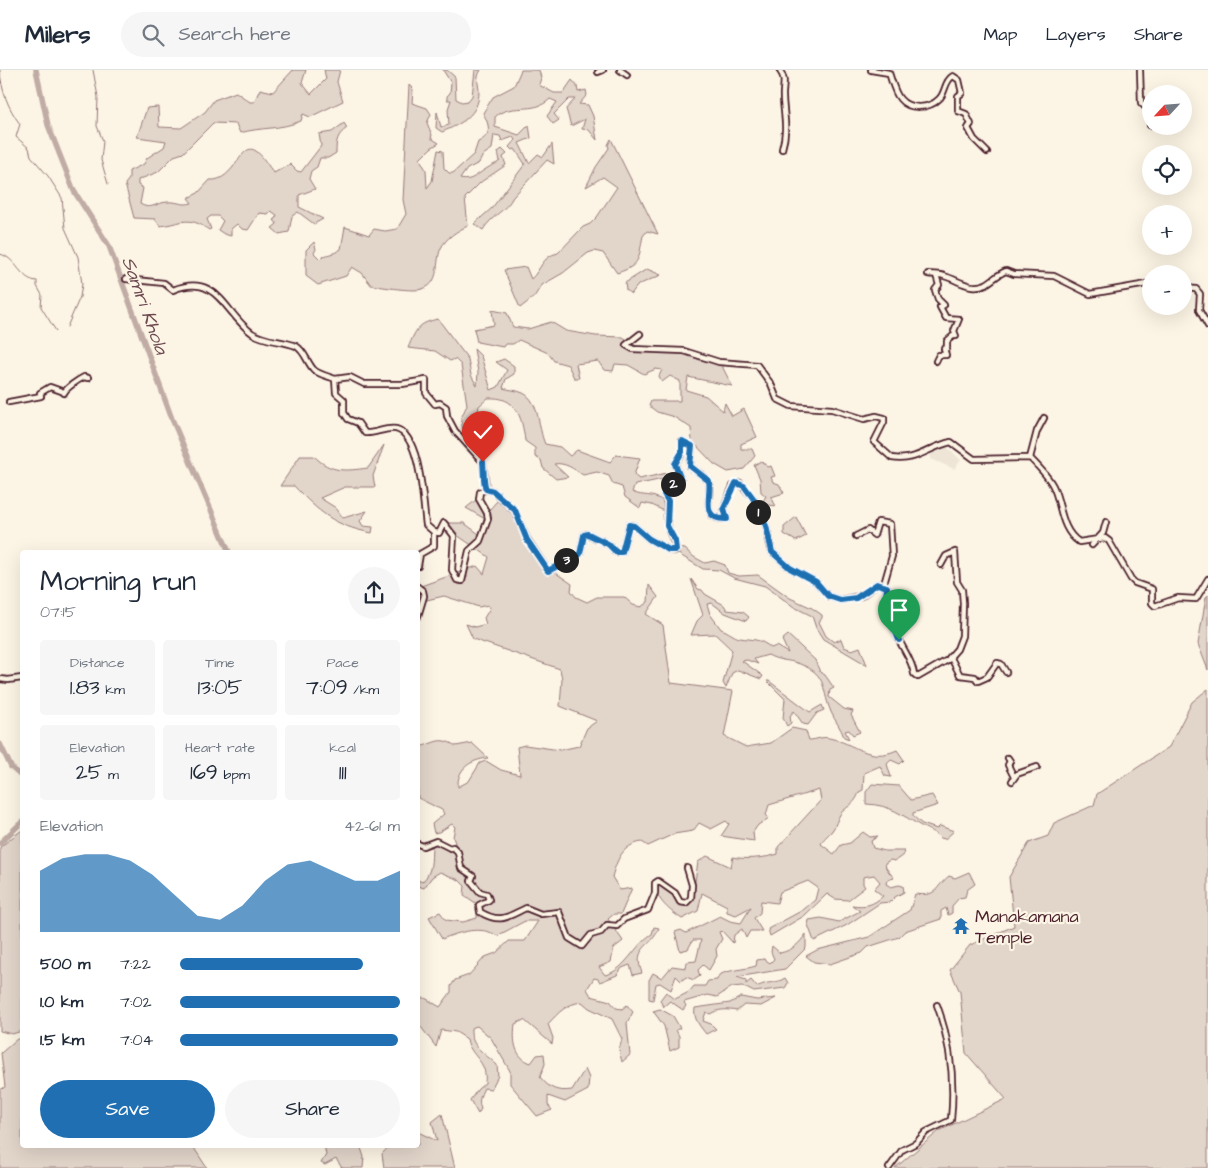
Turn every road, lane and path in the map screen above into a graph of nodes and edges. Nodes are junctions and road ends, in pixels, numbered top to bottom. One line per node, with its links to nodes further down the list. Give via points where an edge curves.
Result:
1 (620, 70): 5 (street)
2 (871, 70): 8 (street, via 890,72 900,100 910,106 929,106 940,99 948,79 954,76 962,85 958,111 966,114)
3 (1140, 70): 6 (street)
4 (780, 71): 9 (street, via 785,78 782,95 787,120)
5 (627, 75)
6 (1142, 104)
7 (977, 121): 8 (street)
8 (970, 122): 10 (street, via 968,128 974,139)
9 (782, 149)
10 (987, 152)
11 (928, 274): 12 (street)
12 (936, 275): 14 (street, via 974,287 988,283 995,275 1006,271 1054,276 1090,294); 18 (street, via 940,285 935,290 944,305 940,307 946,318 959,319 954,331 956,336 947,341 944,349 946,355 939,355)
13 (126, 278): 20 (street, via 164,283 173,290 190,284 214,291 251,332 296,346 316,372)
14 (1142, 285)
15 (1192, 289): 16 (street, via 1200,294 1199,310)
16 (1208, 326)
17 (640, 334): 23 (street, via 626,345 633,349 684,352 719,362 757,365 777,399 791,406 832,409 864,419 884,418 874,442 892,458 915,458 938,445 951,442 974,459)
18 (936, 361)
19 (88, 378): 21 (street, via 79,380 64,393 50,387 40,393 42,396)
20 (335, 379): 24 (street, via 350,376 364,384 426,380 426,393 435,404 446,407 462,441 483,462); 26 (street, via 336,393 344,400 343,409 348,419 358,423 365,433 394,429 404,433 410,442 423,485 426,525)
21 (9, 402)
22 (1044, 418): 23 (street)
23 (1030, 458): 28 (street, via 1053,487 1064,523 1073,538 1079,542)
24 (486, 489): 26 (street, via 480,492 478,499 488,519 480,541 469,551 462,582 457,580 452,570 454,536 444,523 439,533); 33 (street, via 515,510 527,540 548,571 580,554 584,535 588,534 616,552 622,552 629,525 659,545 676,550 667,526 668,501 664,494 667,485 681,480 675,464 682,452 682,441 692,446 690,466 709,481 708,509 715,516 727,519 725,503 733,486 740,483 753,498 766,526 772,552 790,568 816,582 828,596 840,600 856,598 877,584)
25 (1106, 522): 28 (street)
26 (434, 532): 30 (street, via 434,546)
27 (856, 536): 33 (street, via 868,530 874,535 878,522 890,524 892,556)
28 (1097, 539): 29 (street); 32 (street, via 1109,540 1135,583 1152,589 1155,606 1178,598 1196,599)
29 (1092, 545)
30 (420, 554)
31 (941, 564): 36 (street, via 946,556 955,552 957,582 962,590 962,636)
32 (1208, 579)
33 (884, 584): 36 (street, via 888,596 885,608 913,664 914,674 918,677)
34 (420, 589): 35 (street, via 424,596)
35 (420, 609)
36 (949, 658): 37 (street, via 960,675 975,677 978,681 987,677 997,663)
37 (1006, 672)
38 (20, 678): 39 (street)
39 (0, 679)
40 (1008, 758): 41 (street, via 1013,779)
41 (1037, 767)
42 (420, 845): 43 (street, via 436,841 458,852 461,868 473,876 471,880 480,892 487,894 489,900 479,905 480,912 493,919 504,919 526,908 541,914 559,912 569,938 582,946 591,935 602,932 607,925 617,926 624,919 648,910 655,893 655,883 686,903 691,898 692,885)
43 (687, 868)
44 (937, 1005): 45 (street, via 948,1038 952,1120 926,1132 916,1143 902,1150)
45 (889, 1168)

